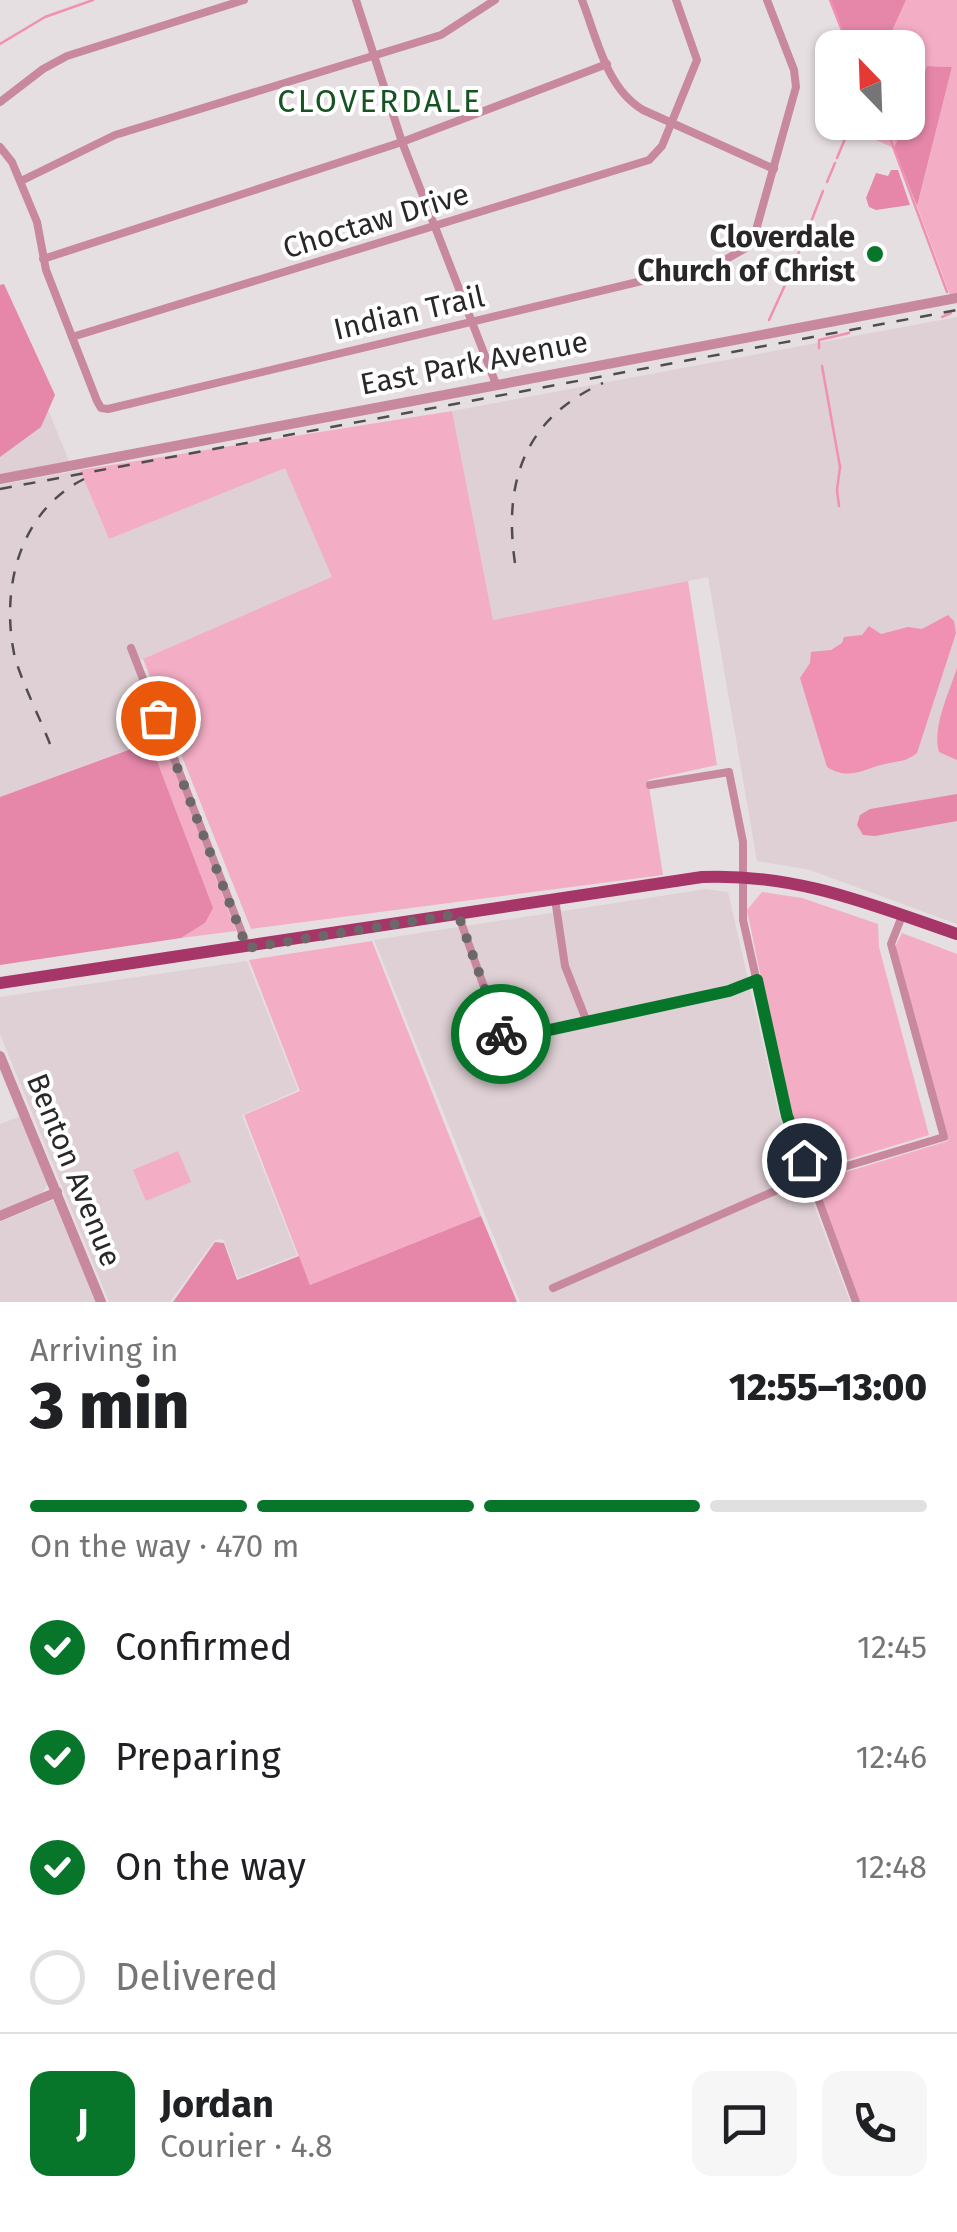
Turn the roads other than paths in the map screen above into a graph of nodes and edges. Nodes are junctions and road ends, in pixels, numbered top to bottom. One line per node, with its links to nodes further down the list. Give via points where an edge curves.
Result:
1 (244, 0): 9 (street, via 67,56)
2 (356, 0): 7 (street)
3 (494, 0): 7 (street, via 447,32)
4 (582, 0): 8 (street)
5 (676, 0): 10 (street, Choctaw Drive, via 698,55)
6 (768, 0): 13 (street, Indian Trail, via 796,87)
7 (374, 56): 11 (street); 14 (street, via 115,134)
8 (607, 64): 10 (street, via 624,97); 11 (street)
9 (0, 102)
10 (672, 122): 13 (street); 15 (street, Choctaw Drive, via 657,154 639,165)
11 (402, 142): 15 (street); 16 (street)
12 (0, 147): 14 (street, Indian Trail)
13 (774, 169): 18 (street, Indian Trail, via 752,239 730,259)
14 (21, 182): 16 (street, Indian Trail)
15 (436, 226): 18 (street); 19 (street, Choctaw Drive)
16 (44, 260): 19 (street, Indian Trail)
17 (957, 298): 20 (street, East Park Avenue)
18 (473, 321): 19 (street, Indian Trail, via 104,409); 20 (street)
19 (72, 337)
20 (496, 384): 21 (street, East Park Avenue)
21 (0, 480)
22 (131, 648): 29 (street)
23 (650, 786): 24 (street, via 729,772 743,842)
24 (742, 875): 25 (main road); 27 (main road, via 801,883); 30 (street, via 743,920)
25 (556, 898): 26 (main road); 32 (street, via 566,966)
26 (458, 914): 29 (main road); 32 (street, via 504,1040)
27 (902, 916): 28 (main road); 35 (street, via 890,944 944,1137)
28 (957, 934)
29 (247, 948): 31 (main road)
30 (757, 980): 32 (street); 34 (street, via 787,1116)
31 (0, 983)
32 (587, 1022)
33 (0, 1056): 37 (street, Benton Avenue)
34 (804, 1160): 35 (street, via 819,1161); 36 (street, via 794,1168)
35 (827, 1172): 38 (street)
36 (793, 1182): 38 (street, via 804,1194); 40 (street)
37 (57, 1192): 39 (street); 41 (street, Benton Avenue)
38 (816, 1193): 42 (street)
39 (0, 1216)
40 (553, 1288)
41 (101, 1302)
42 (856, 1302)

